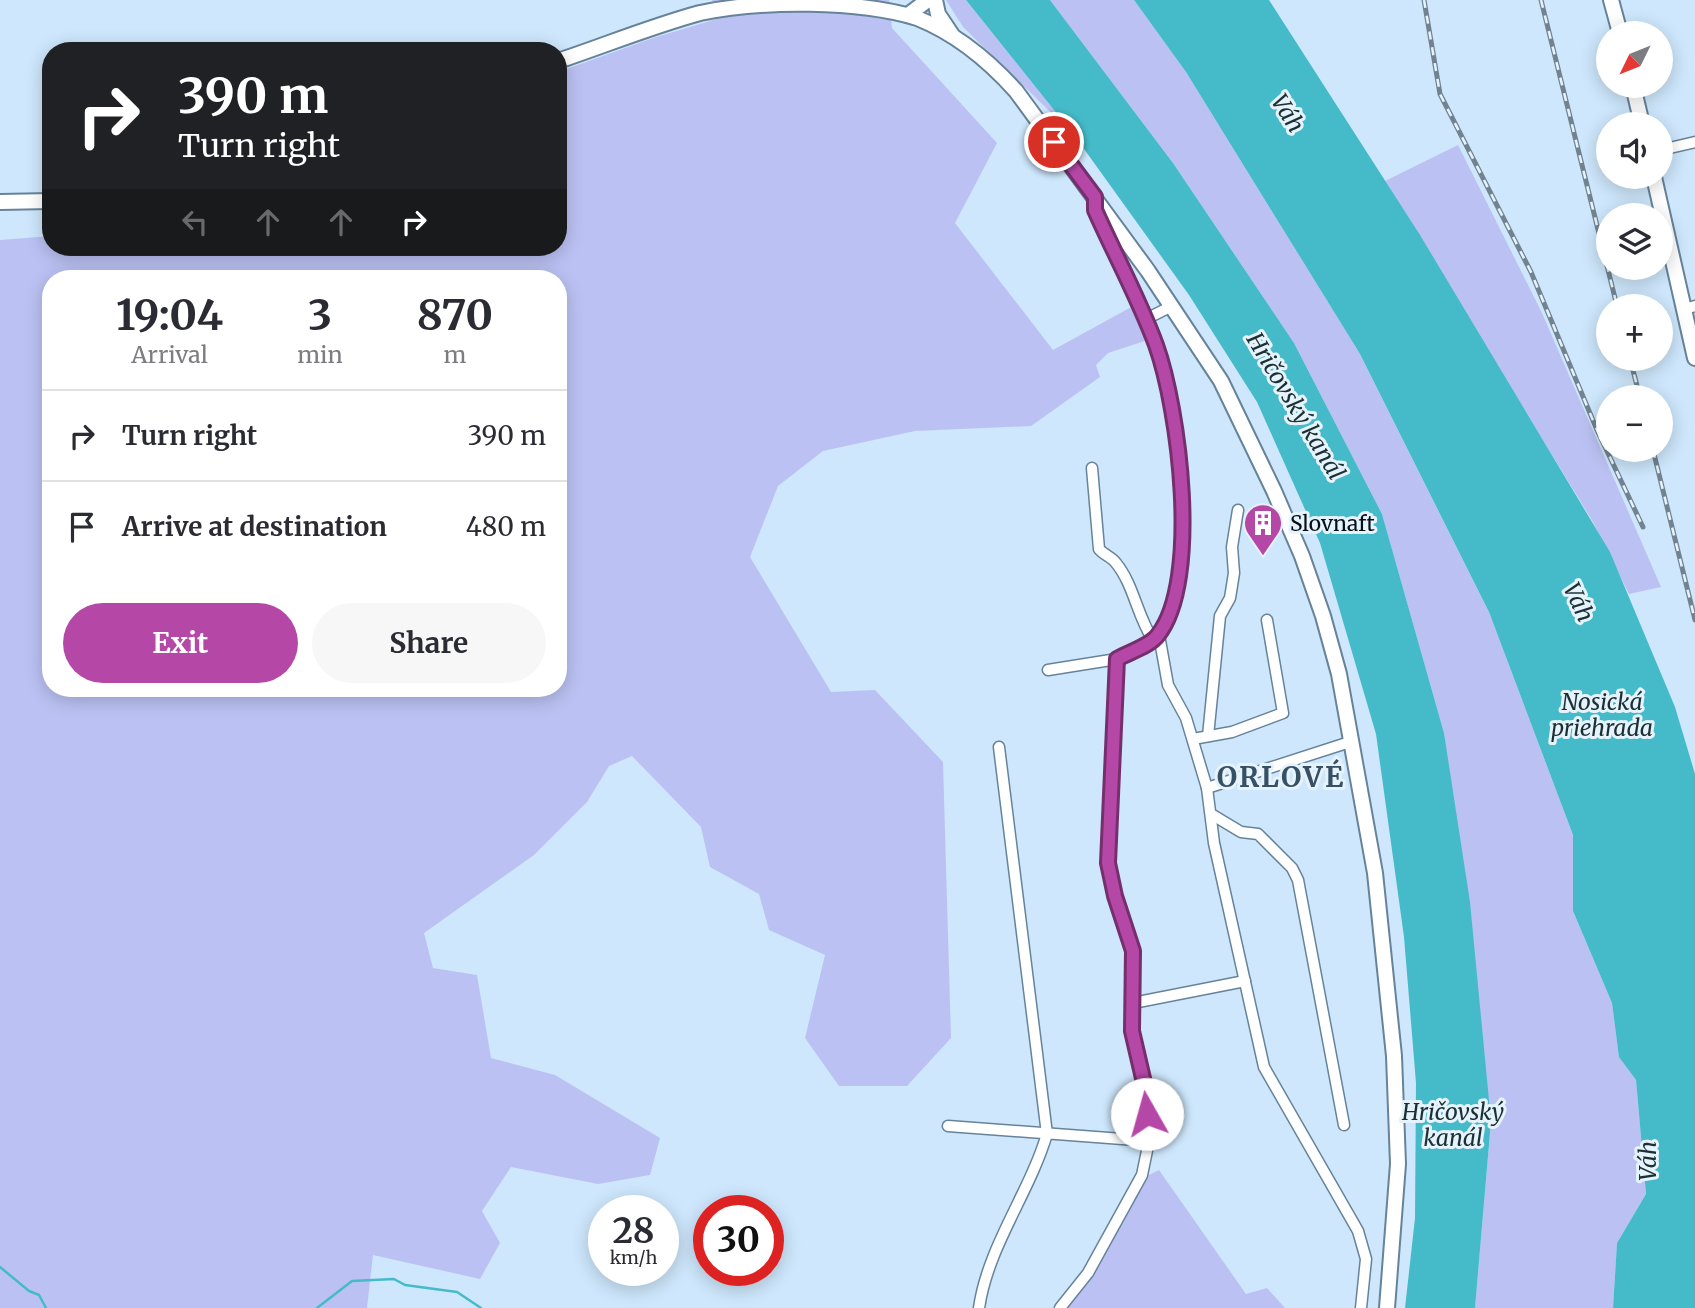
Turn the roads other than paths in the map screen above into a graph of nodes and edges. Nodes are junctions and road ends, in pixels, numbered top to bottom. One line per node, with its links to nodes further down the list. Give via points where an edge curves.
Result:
1 (871, 0): 6 (main road)
2 (911, 0): 7 (main road)
3 (928, 0): 7 (main road)
4 (935, 0): 9 (main road, via 939,17)
5 (1611, 0): 8 (main road)
6 (852, 4): 7 (main road); 10 (main road, via 785,2 704,12)
7 (908, 15): 9 (main road)
8 (1617, 21)
9 (955, 39): 14 (main road, via 1009,84)
10 (567, 58)
11 (1695, 142): 12 (street)
12 (1673, 147)
13 (1657, 189): 18 (main road)
14 (1095, 197): 17 (main road); 19 (street, via 1095,210)
15 (42, 201): 16 (main road)
16 (0, 202)
17 (1172, 306): 19 (street); 29 (main road, via 1243,423 1302,556 1339,674)
18 (1690, 307): 20 (main road)
19 (1146, 319): 24 (street, via 1168,389 1180,478 1179,589)
20 (1695, 358)
21 (1092, 468): 24 (street, via 1099,549 1115,560 1132,590 1140,621)
22 (1238, 510): 27 (street, via 1232,585 1220,616)
23 (1267, 620): 27 (street, via 1283,713)
24 (1156, 638): 25 (street); 28 (street, via 1168,685)
25 (1117, 659): 26 (street); 34 (street, via 1108,863 1133,951)
26 (1048, 670)
27 (1208, 736): 28 (street)
28 (1193, 739): 31 (street)
29 (1353, 741): 31 (street); 42 (main road, via 1376,873 1394,1056 1398,1164)
30 (999, 747): 37 (street)
31 (1207, 788): 32 (street)
32 (1210, 814): 33 (street); 35 (street, via 1241,832 1258,834 1298,880)
33 (1245, 981): 34 (street); 41 (street, via 1264,1067 1357,1231 1366,1259)
34 (1133, 1003): 38 (street, via 1132,1031 1145,1087)
35 (1343, 1125)
36 (948, 1126): 37 (street)
37 (1047, 1134): 38 (street); 39 (street, via 984,1278)
38 (1149, 1141): 40 (street, via 1142,1175 1088,1273)
39 (979, 1308)
40 (1060, 1308)
41 (1361, 1308)
42 (1387, 1308)

